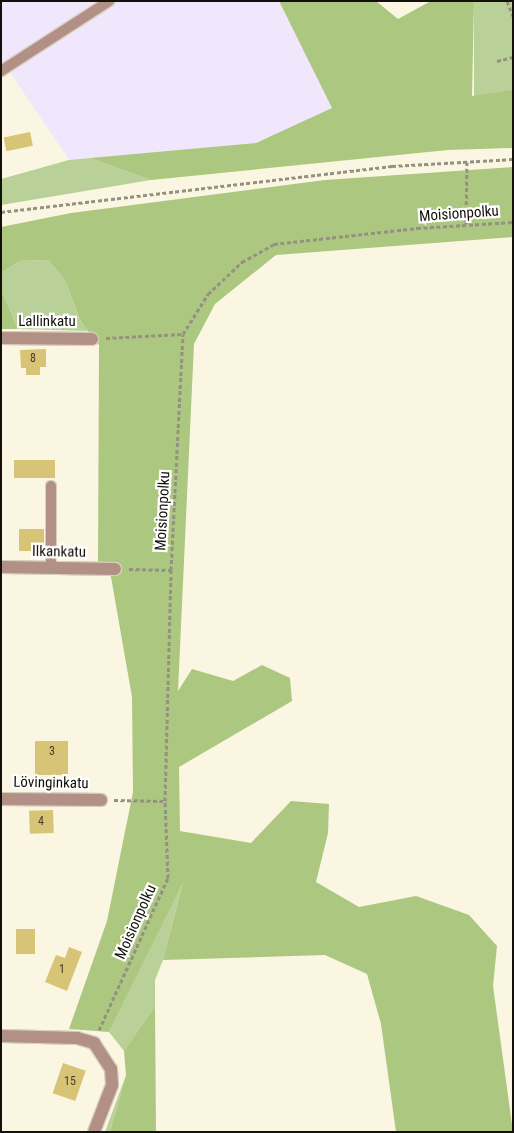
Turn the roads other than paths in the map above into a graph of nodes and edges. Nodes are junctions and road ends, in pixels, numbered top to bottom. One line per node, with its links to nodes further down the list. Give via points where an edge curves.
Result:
1 (109, 1): 2 (lane)
2 (1, 71)
3 (1, 338): 4 (street, Lallinkatu)
4 (92, 338)
5 (52, 486): 7 (lane)
6 (1, 567): 7 (street, Ilkankatu)
7 (51, 568): 8 (street, Ilkankatu)
8 (116, 569)
9 (1, 799): 10 (street, Lövinginkatu)
10 (101, 800)
11 (1, 1036): 12 (street, via 77,1038 94,1043 111,1069 112,1085)
12 (94, 1132)

